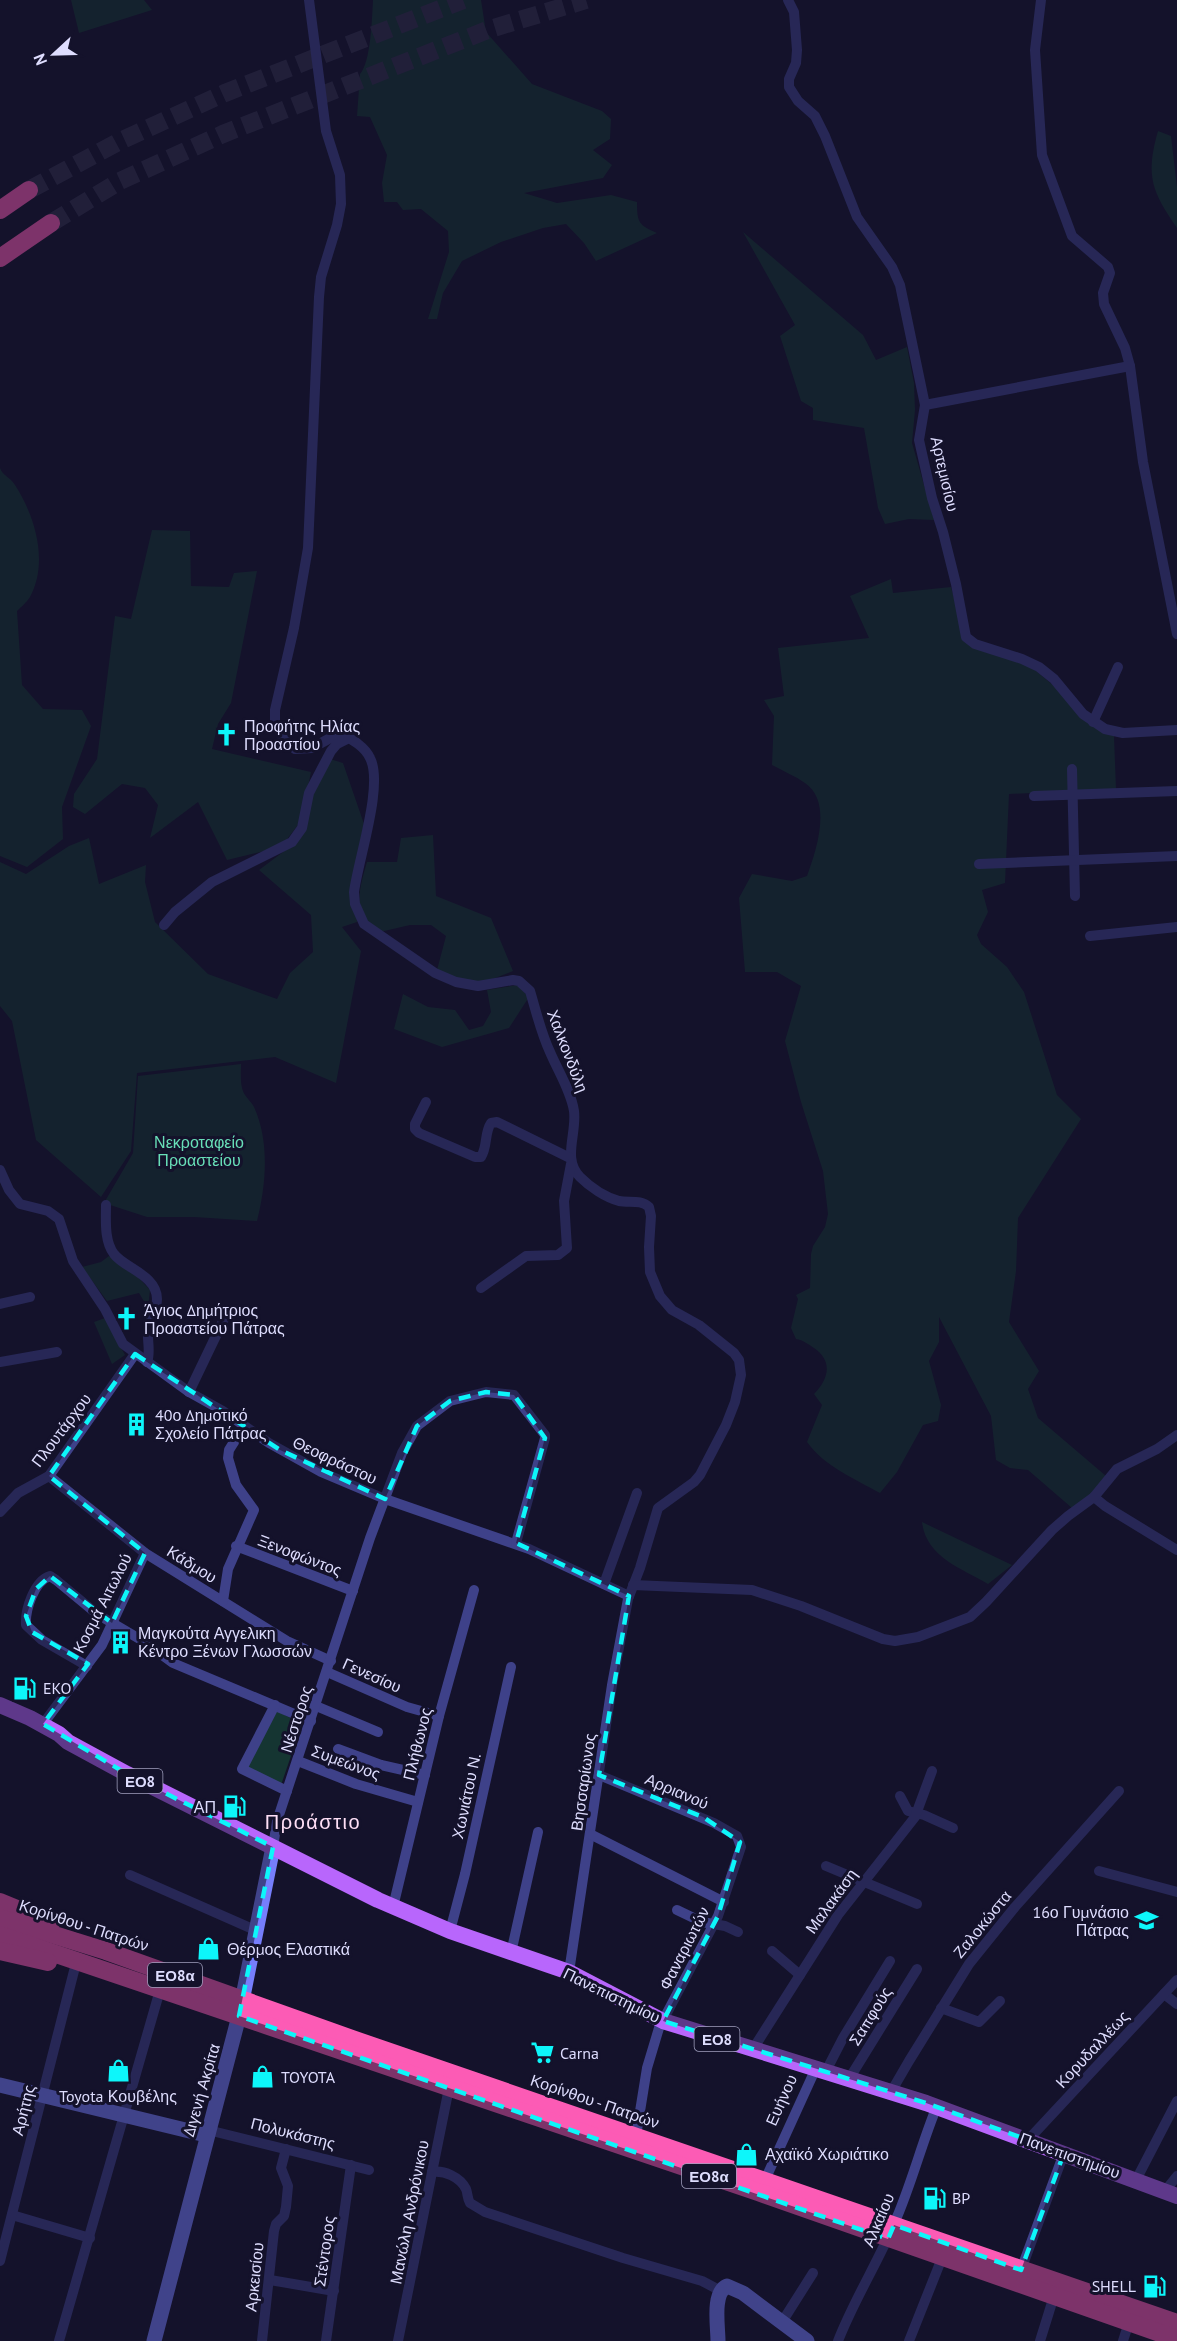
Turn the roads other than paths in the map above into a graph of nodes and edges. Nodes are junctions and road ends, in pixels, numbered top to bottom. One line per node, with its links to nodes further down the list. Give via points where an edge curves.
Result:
1 (309, 0): 14 (street, via 326,131 340,175 341,204 321,277 308,548 275,710 277,728 295,749 312,748 342,734)
2 (788, 0): 9 (street, Αρτεμισίου, via 794,12 797,50 789,87 815,116 857,217 900,285)
3 (1041, 0): 8 (street, via 1035,50 1042,155 1072,236 1108,267 1104,304)
4 (29, 190): 5 (highway)
5 (0, 210)
6 (51, 223): 7 (highway)
7 (0, 258)
8 (1130, 366): 9 (street); 10 (street, via 1143,462)
9 (925, 405): 12 (street, Αρτεμισίου, via 919,440 966,637 975,644 1039,667)
10 (1177, 634)
11 (1118, 667): 12 (street)
12 (1093, 722): 13 (street, Αρτεμισίου, via 1118,733)
13 (1177, 730)
14 (349, 738): 23 (street, via 331,751 309,793 302,828 292,842 212,882); 27 (street, Χαλκονδύλη, via 372,760 374,772 373,797 356,878 355,904 359,915 364,924 446,979 478,986 513,980 526,986 573,1108)
15 (1072, 769): 17 (street)
16 (1177, 791): 17 (street)
17 (1072, 795): 18 (street); 20 (street)
18 (1034, 796)
19 (1177, 856): 20 (street)
20 (1074, 859): 21 (street); 22 (street)
21 (979, 864)
22 (1075, 896)
23 (164, 925)
24 (1177, 927): 25 (street)
25 (1090, 936)
26 (426, 1102): 27 (street, via 415,1130 475,1157 484,1152 488,1128 497,1122)
27 (571, 1161): 30 (street, Χαλκονδύλη, via 564,1201 567,1248 558,1255 526,1256); 53 (street, via 581,1179 601,1193 649,1207 650,1272 660,1296 672,1310 733,1351 740,1364 739,1389 723,1431 698,1477 658,1509)
28 (0, 1170): 35 (street, Θεοφράστου, via 17,1201 51,1213 60,1221 78,1272 105,1309 123,1344)
29 (106, 1205): 37 (street, via 112,1252 137,1270 156,1293)
30 (481, 1288)
31 (30, 1297): 32 (street)
32 (0, 1304)
33 (225, 1317): 38 (street)
34 (57, 1352): 36 (street)
35 (135, 1354): 37 (street, Θεοφράστου); 41 (street, Πλουτάρχου)
36 (0, 1362)
37 (147, 1362): 38 (street, Θεοφράστου)
38 (189, 1392): 39 (street, Θεοφράστου)
39 (244, 1426): 44 (street, Θεοφράστου, via 321,1472); 47 (street, via 228,1458 236,1485 254,1510)
40 (1177, 1435): 43 (street, via 1121,1466)
41 (49, 1476): 45 (street, Πλουτάρχου, via 18,1493); 49 (street, Κάδμου)
42 (637, 1493): 50 (street)
43 (1094, 1497): 48 (street); 53 (street, via 1052,1530 970,1617 906,1640 883,1639 752,1590)
44 (385, 1499): 46 (street, Θεοφράστου); 46 (street, Νέστορος, via 417,1426 450,1401 486,1392 514,1395 545,1437); 52 (street, Νέστορος)
45 (0, 1512)
46 (516, 1543): 50 (street, Θεοφράστου)
47 (236, 1546): 52 (street, Ξενοφώντος); 54 (street)
48 (1177, 1550)
49 (145, 1552): 54 (street, Κάδμου); 55 (street, Κοσμά Αιτωλού)
50 (604, 1584): 53 (street, Θεοφράστου)
51 (474, 1590): 62 (street, Πλήθωνος)
52 (353, 1591): 57 (street, Νέστορος)
53 (631, 1591): 72 (street, Βησσαρίωνος, via 615,1663)
54 (223, 1601): 57 (street, Κάδμου)
55 (112, 1622): 56 (street, Κοσμά Αιτωλού); 56 (street, via 50,1576 39,1583 26,1626 42,1640); 60 (street, via 173,1663)
56 (87, 1665): 65 (street, Κοσμά Αιτωλού)
57 (329, 1666): 61 (street, Νέστορος); 62 (street, Γενεσίου, via 407,1707)
58 (511, 1667): 96 (street, Χωνιάτου Ν.)
59 (0, 1705): 65 (main road, Πανεπιστημίου / ΕΟ8)
60 (275, 1705): 64 (street); 73 (street, via 242,1769)
61 (316, 1706): 64 (street, Νέστορος); 66 (street)
62 (439, 1716): 71 (street, Πλήθωνος)
63 (0, 1718): 67 (main road, Πανεπιστημίου / ΕΟ8)
64 (310, 1721): 69 (street, Νέστορος)
65 (43, 1725): 67 (main road, Πανεπιστημίου / ΕΟ8)
66 (378, 1732)
67 (68, 1742): 82 (main road, Πανεπιστημίου / ΕΟ8)
68 (338, 1749): 71 (street, via 381,1765)
69 (298, 1761): 73 (street, Νέστορος); 76 (street, Συμεώνος, via 356,1784)
70 (932, 1771): 77 (street, Μαλακάση)
71 (425, 1775): 76 (street, Πλήθωνος)
72 (598, 1775): 80 (street, Βησσαρίωνος); 81 (street, Αρριανού, via 708,1820 734,1834)
73 (287, 1791): 82 (street, Νέστορος)
74 (1119, 1791): 115 (street, Ζαλοκώστα, via 1008,1914)
75 (900, 1796): 77 (street, via 907,1810)
76 (418, 1802): 91 (street, Πλήθωνος)
77 (917, 1813): 78 (street); 86 (street, Μαλακάση)
78 (953, 1828)
79 (538, 1832): 102 (street)
80 (590, 1834): 89 (street); 107 (street, Βησσαρίωνος)
81 (740, 1842): 89 (street, Φαναριωτών)
82 (273, 1846): 91 (main road, Πανεπιστημίου / ΕΟ8); 95 (street, Διγενή Ακρίτα)
83 (826, 1866): 86 (street)
84 (1099, 1871): 87 (street)
85 (130, 1875): 95 (street)
86 (863, 1882): 90 (street); 108 (street, Μαλακάση)
87 (1177, 1892)
88 (0, 1902): 100 (highway)
89 (724, 1902): 94 (street, Φαναριωτών)
90 (917, 1904)
91 (393, 1907): 96 (main road, Πανεπιστημίου / ΕΟ8)
92 (677, 1910): 94 (street)
93 (0, 1918): 100 (highway, Κορίνθου - Πατρών / ΕΟ8α)
94 (714, 1925): 97 (street); 116 (street, Φαναριωτών)
95 (257, 1931): 114 (street, Διγενή Ακρίτα)
96 (450, 1931): 102 (main road, Πανεπιστημίου / ΕΟ8)
97 (738, 1932)
98 (0, 1935): 106 (highway, Κορίνθου - Πατρών / ΕΟ8α)
99 (0, 1951): 104 (highway)
100 (106, 1951): 114 (highway, Κορίνθου - Πατρών / ΕΟ8α)
101 (772, 1951): 108 (street)
102 (512, 1953): 107 (main road, Πανεπιστημίου / ΕΟ8)
103 (890, 1961): 118 (street, Ευήνου)
104 (75, 1967): 106 (highway); 123 (street, Αρήτης)
105 (917, 1969): 119 (street, Σαπφούς)
106 (106, 1970): 110 (highway, Κορίνθου - Πατρών / ΕΟ8α)
107 (569, 1972): 116 (main road, Πανεπιστημίου / ΕΟ8)
108 (800, 1975): 117 (street, Μαλακάση)
109 (1177, 1980): 111 (street, Κορυδαλλέως)
110 (160, 1990): 114 (highway, Κορίνθου - Πατρών / ΕΟ8α); 126 (street)
111 (1164, 1994): 113 (street); 129 (street, Κορυδαλλέως)
112 (1000, 2001): 115 (street, via 979,2022)
113 (1177, 2004)
114 (242, 2008): 121 (highway, Κορίνθου - Πατρών / ΕΟ8α); 127 (street, Διγενή Ακρίτα); 128 (highway, Κορίνθου - Πατρών / ΕΟ8α, via 352,2039)
115 (941, 2008): 122 (street, Ζαλοκώστα)
116 (663, 2021): 117 (main road, Πανεπιστημίου / ΕΟ8); 128 (street, Φαναριωτών, via 651,2050)
117 (753, 2049): 118 (main road, Πανεπιστημίου / ΕΟ8)
118 (821, 2070): 119 (main road, Πανεπιστημίου / ΕΟ8); 136 (street, Ευήνου)
119 (849, 2079): 122 (main road, Πανεπιστημίου / ΕΟ8)
120 (0, 2085): 123 (street, Πολυκάστης)
121 (449, 2088): 134 (street, Μανώλη Ανδρόνικου); 140 (highway, Κορίνθου - Πατρών / ΕΟ8α)
122 (891, 2092): 125 (main road, Πανεπιστημίου / ΕΟ8)
123 (42, 2096): 126 (street, Πολυκάστης); 139 (street, Αρήτης)
124 (1177, 2101): 137 (street)
125 (937, 2106): 129 (main road, Πανεπιστημίου / ΕΟ8); 140 (street, Αλκαίου)
126 (124, 2115): 127 (street, Πολυκάστης); 141 (street)
127 (207, 2133): 130 (street, Πολυκάστης); 155 (street, Διγενή Ακρίτα)
128 (636, 2136): 136 (highway, Κορίνθου - Πατρών / ΕΟ8α)
129 (1028, 2139): 131 (main road, Πανεπιστημίου / ΕΟ8)
130 (286, 2150): 132 (street, Πολυκάστης); 146 (street, Αρκεισίου, via 281,2170 288,2191 284,2215 274,2228)
131 (1064, 2153): 137 (main road, Πανεπιστημίου / ΕΟ8); 144 (street)
132 (351, 2165): 133 (street, Πολυκάστης); 148 (street, Στέντορος)
133 (369, 2170)
134 (432, 2172): 147 (street, via 445,2172 460,2182 469,2202 485,2212); 158 (street, Μανώλη Ανδρόνικου)
135 (1177, 2176): 138 (street)
136 (765, 2180): 140 (highway, Κορίνθου - Πατρών / ΕΟ8α)
137 (1136, 2180): 138 (main road, Πανεπιστημίου / ΕΟ8)
138 (1171, 2194)
139 (12, 2215): 141 (street); 143 (street, Αρήτης)
140 (891, 2232): 142 (highway, Κορίνθου - Πατρών / ΕΟ8α); 144 (highway, Κορίνθου - Πατρών / ΕΟ8α); 161 (street, Αλκαίου)
141 (90, 2238): 154 (street)
142 (942, 2258): 149 (highway, Κορίνθου - Πατρών / ΕΟ8α); 162 (street)
143 (0, 2261)
144 (1021, 2270): 152 (highway, Κορίνθου - Πατρών / ΕΟ8α)
145 (813, 2273): 150 (street)
146 (270, 2280): 148 (street); 156 (street, Αρκεισίου)
147 (723, 2289): 150 (street, via 738,2290); 159 (street)
148 (334, 2291): 157 (street, Στέντορος)
149 (1054, 2296): 151 (highway, Κορίνθου - Πατρών / ΕΟ8α); 163 (street)
150 (782, 2322): 160 (street)
151 (1129, 2322): 153 (highway, Κορίνθου - Πατρών / ΕΟ8α); 164 (street)
152 (1177, 2323)
153 (1177, 2339)
154 (59, 2341)
155 (154, 2341)
156 (262, 2341)
157 (326, 2341)
158 (398, 2341)
159 (718, 2341)
160 (807, 2341)
161 (838, 2341)
162 (909, 2341)
163 (1040, 2341)
164 (1124, 2341)

